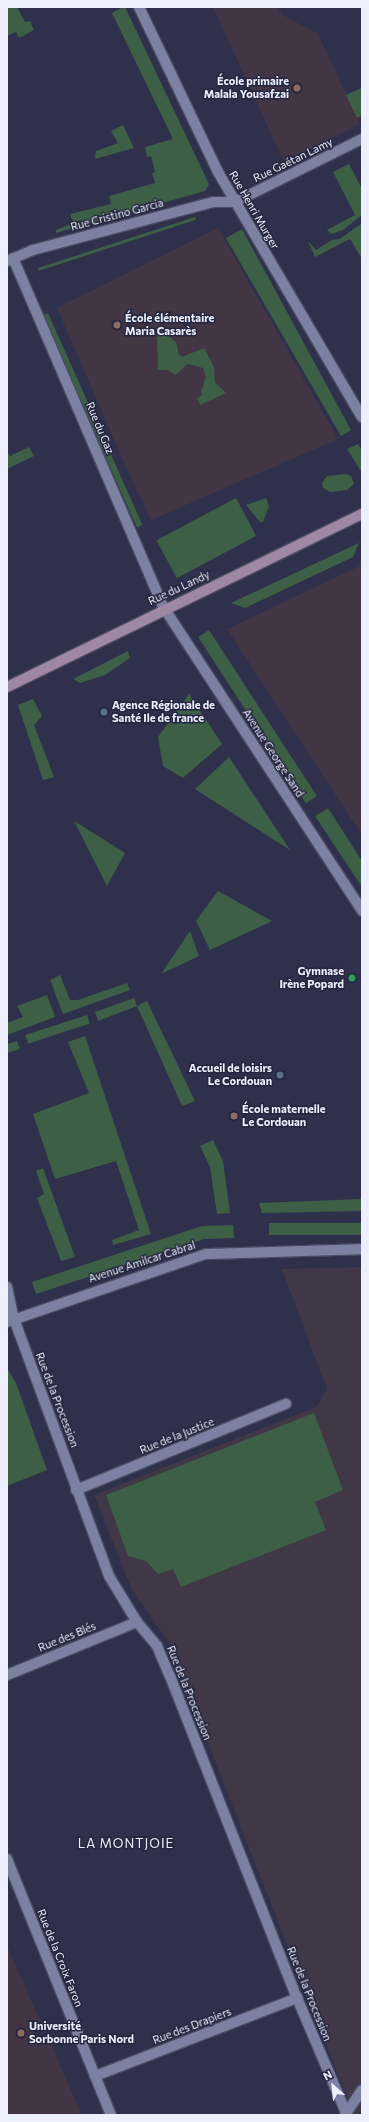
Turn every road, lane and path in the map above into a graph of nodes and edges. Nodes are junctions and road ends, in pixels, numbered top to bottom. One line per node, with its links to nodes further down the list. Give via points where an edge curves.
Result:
1 (139, 7): 3 (street, Rue Henri Murger)
2 (362, 140): 3 (street, Rue Gaétan Lamy)
3 (235, 202): 4 (street, Rue Cristino Garcia, via 214,202); 5 (street, Rue Henri Murger)
4 (10, 259): 7 (street, Rue du Gaz)
5 (362, 417)
6 (362, 514): 7 (main road, Rue du Landy)
7 (164, 608): 8 (main road, Rue du Landy); 9 (street, Avenue George Sand)
8 (7, 687)
9 (362, 911)
10 (362, 1249): 12 (street, Avenue Amilcar Cabral, via 206,1254)
11 (7, 1287): 12 (street, Rue de la Procession)
12 (10, 1320): 14 (street, Rue de la Procession)
13 (286, 1404): 14 (street, Rue de la Justice)
14 (76, 1490): 15 (street, Rue de la Procession, via 109,1576)
15 (137, 1622): 16 (street, Rue des Blés); 18 (street, Rue de la Procession, via 157,1646 170,1676)
16 (7, 1675)
17 (7, 1859): 19 (street, Rue de la Croix Faron)
18 (297, 1998): 19 (street, Rue des Drapiers); 21 (street, Rue de la Procession)
19 (94, 2076): 22 (street, Rue de la Croix Faron)
20 (362, 2090): 21 (street)
21 (347, 2114)
22 (111, 2115)

